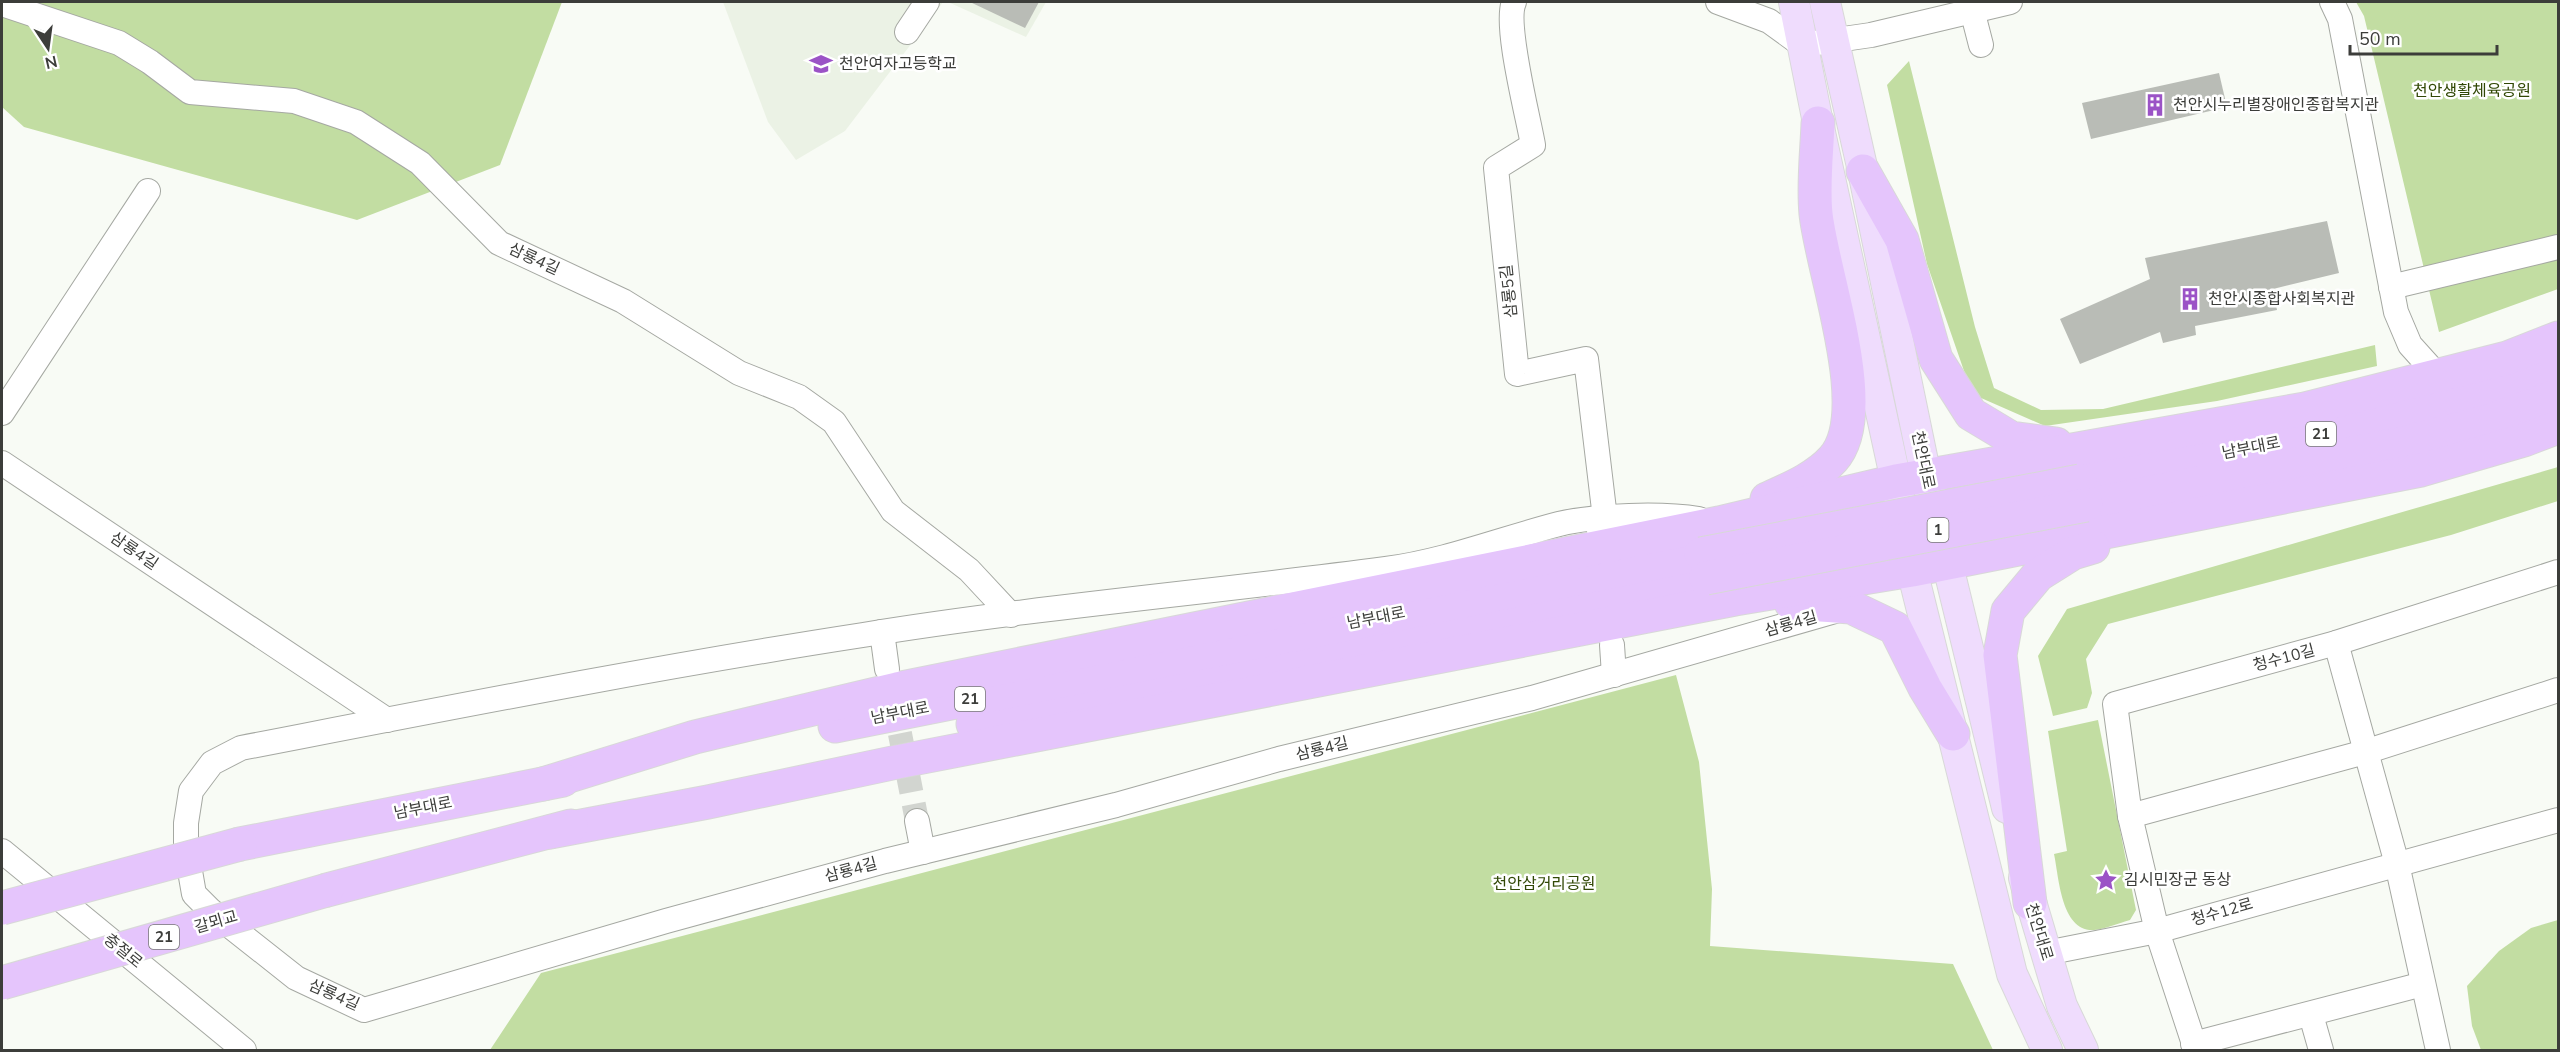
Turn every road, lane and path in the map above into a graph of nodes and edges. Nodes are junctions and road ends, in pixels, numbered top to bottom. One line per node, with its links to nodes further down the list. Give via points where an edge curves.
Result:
1 (927, 2): 10 (street)
2 (1514, 2): 31 (street, 삼룡5길, via 1514,41 1533,144 1496,168 1517,374 1586,359)
3 (1718, 2): 12 (street, via 1769,21)
4 (1794, 2): 12 (main road, 천안대로 / 1)
5 (1825, 2): 11 (main road, 천안대로 / 1)
6 (2010, 2): 9 (street)
7 (2332, 2): 18 (street, via 2340,19)
8 (2, 4): 39 (street, 삼룡4길, via 119,43 190,92 294,101 356,122 420,163 500,243 623,301 739,373 799,397 834,422 894,511 969,570)
9 (1972, 10): 11 (street); 13 (street)
10 (907, 32)
11 (1833, 41): 12 (street); 15 (main road, 천안대로 / 1)
12 (1802, 45): 14 (main road, 천안대로 / 1)
13 (1981, 45)
14 (1818, 123): 27 (main road, 천안대로 / 1); 30 (highway, via 1816,214 1849,379 1848,430 1834,459 1804,482)
15 (1863, 171): 25 (highway, via 1902,240 1936,358 1971,414 2011,438 2056,444); 27 (main road, 천안대로 / 1)
16 (148, 192): 23 (street)
17 (2559, 247): 18 (street)
18 (2391, 287): 21 (street, via 2396,312 2410,345)
19 (2559, 338): 21 (highway, via 2507,358)
20 (2559, 369): 28 (highway, 남부대로 / 21, via 2483,396 2395,419)
21 (2437, 375): 25 (highway, via 2305,409)
22 (2559, 395): 28 (highway, 남부대로 / 21, via 2489,421 2399,444)
23 (2, 413)
24 (2559, 427): 29 (highway, via 2421,470)
25 (2168, 435): 28 (highway)
26 (2, 463): 46 (street, 삼룡4길)
27 (1911, 479): 28 (highway); 30 (highway); 33 (main road, 천안대로 / 1); 35 (main road, 천안대로 / 1)
28 (2079, 479): 32 (highway, via 2043,473 2036,495 2041,518 2054,530); 34 (highway, 21, bridge)
29 (2239, 505): 32 (highway); 58 (highway, via 2073,553 2038,575 2008,611 2000,655)
30 (1719, 523): 31 (street, 삼룡4길, via 1680,516); 49 (highway, via 897,689 695,737)
31 (1602, 524): 39 (street, 삼룡4길, via 1562,524 1472,551 1392,568)
32 (2076, 537): 33 (highway)
33 (1946, 563): 35 (highway); 58 (main road, 천안대로 / 1)
34 (1703, 566): 49 (highway, 남부대로 / 21); 53 (highway, 남부대로 / 21, via 849,750 702,785)
35 (1912, 570): 37 (highway); 47 (main road, 천안대로 / 1)
36 (2559, 572): 41 (street, 청수10길)
37 (1735, 599): 38 (highway); 53 (highway)
38 (1851, 607): 44 (street, 삼룡4길); 47 (highway, via 1895,628)
39 (1011, 615): 40 (street, 삼룡4길)
40 (882, 632): 43 (street); 46 (street, 삼룡4길)
41 (2336, 643): 48 (street); 50 (street, 청수10길, via 2115,704)
42 (1612, 645): 44 (street)
43 (887, 669)
44 (1614, 675): 55 (street, 삼룡4길)
45 (2559, 690): 48 (street)
46 (387, 720): 55 (street, 삼룡4길, via 241,748 212,763 191,791 186,823 194,894 296,978 364,1010 666,921)
47 (1953, 734): 67 (main road, 천안대로 / 1, via 2012,974)
48 (2365, 752): 50 (street); 56 (street)
49 (543, 784): 59 (highway, 남부대로 / 21, bridge, via 240,844)
50 (2130, 816): 60 (street, 청수10길)
51 (2559, 820): 56 (street, 청수12로)
52 (917, 821): 55 (street)
53 (550, 832): 57 (highway, 남부대로 / 21)
54 (2, 851): 66 (street, 충절로)
55 (923, 852)
56 (2397, 864): 60 (street, 청수12로); 63 (street)
57 (327, 890): 62 (highway, 갈뫼교 / 21, bridge)
58 (2030, 903): 61 (main road, 천안대로 / 1)
59 (2, 908)
60 (2157, 931): 61 (street, 청수12로); 65 (street, 청수10길)
61 (2046, 953): 68 (main road, 천안대로 / 1, via 2062,1006)
62 (2, 983)
63 (2423, 984): 64 (street); 70 (street)
64 (2311, 1015): 65 (street); 69 (street)
65 (2194, 1047)
66 (243, 1050)
67 (2047, 1050)
68 (2083, 1050)
69 (2321, 1050)
70 (2438, 1050)

